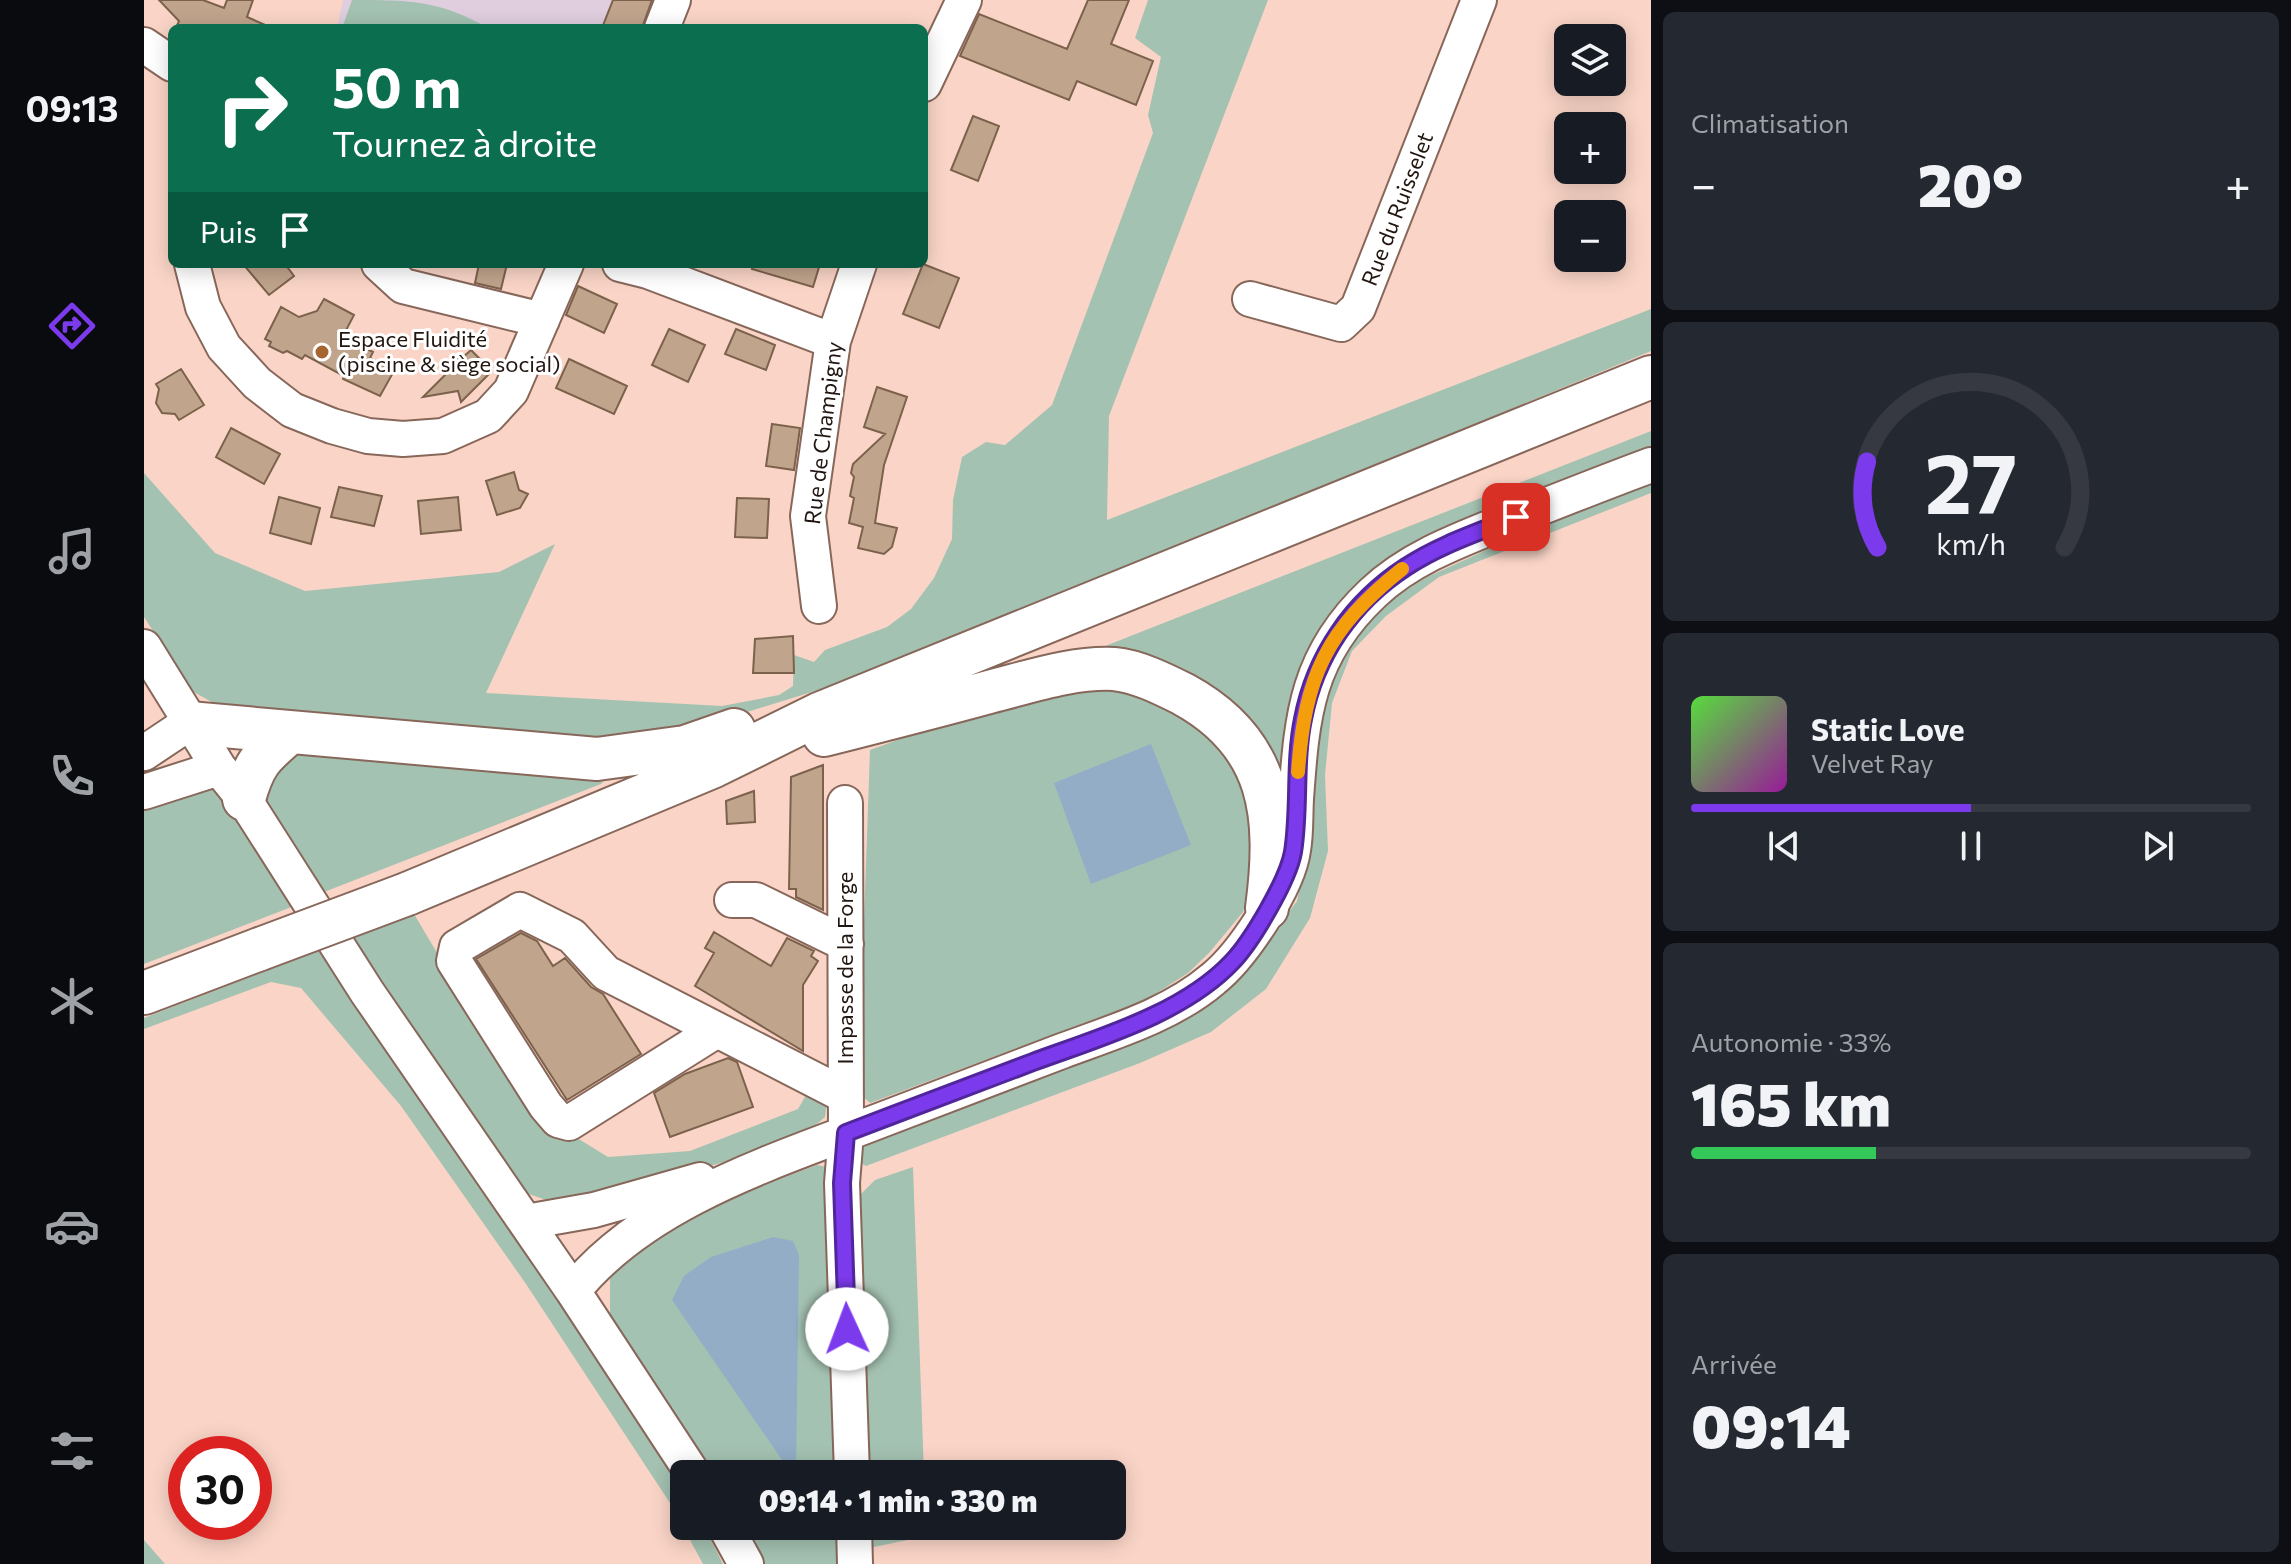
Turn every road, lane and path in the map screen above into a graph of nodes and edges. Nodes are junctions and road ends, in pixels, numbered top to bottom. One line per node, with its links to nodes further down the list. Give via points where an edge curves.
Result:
1 (673, 0): 4 (street)
2 (964, 0): 7 (street)
3 (1479, 0): 13 (street, Rue du Ruisselet, via 1358,308 1341,324)
4 (664, 24)
5 (144, 45): 6 (street)
6 (168, 61)
7 (928, 76)
8 (193, 268): 14 (street, via 203,307 224,347 257,383 292,410 368,436 443,436 488,416 511,391)
9 (383, 268): 14 (street, via 403,286)
10 (564, 268): 14 (street)
11 (636, 268): 15 (street)
12 (858, 268): 15 (street, Rue de Champigny)
13 (1250, 299)
14 (542, 320)
15 (833, 341): 19 (street, Rue de Champigny, via 808,516)
16 (1651, 377): 20 (main road)
17 (1651, 407): 24 (main road)
18 (1651, 465): 31 (street, via 1406,566 1342,627 1319,665 1303,719 1293,851 1287,875)
19 (819, 606)
20 (992, 643): 23 (main road, via 685,747 643,754 597,759); 26 (main road, via 819,714)
21 (144, 647): 22 (street)
22 (189, 723): 23 (main road); 25 (street); 27 (street)
23 (290, 732): 27 (main road, via 262,756 251,774)
24 (815, 738): 26 (main road); 31 (main road, via 1043,678 1116,669 1142,676 1200,704 1244,745 1269,804 1273,838)
25 (144, 753)
26 (714, 766): 33 (main road, bridge, via 407,894)
27 (232, 783): 28 (street); 38 (street, via 367,992)
28 (144, 792)
29 (845, 803): 32 (street, Impasse de la Forge)
30 (732, 900): 32 (street, via 756,900)
31 (1267, 908): 36 (street, via 1232,962 1173,1005)
32 (846, 944): 35 (street, Impasse de la Forge)
33 (144, 993)
34 (717, 1030): 34 (street, via 606,973 572,936 520,910 457,947 454,961 558,1120 569,1123); 35 (street)
35 (846, 1096): 36 (street, Impasse de la Forge)
36 (846, 1133): 37 (street); 41 (street, Impasse de la Forge, via 842,1183)
37 (759, 1166): 38 (street, via 594,1210); 39 (street, via 629,1235)
38 (526, 1222): 39 (street)
39 (573, 1291): 40 (street)
40 (684, 1460)
41 (852, 1460)
42 (733, 1540): 44 (street)
43 (854, 1540): 45 (street)
44 (746, 1564)
45 (855, 1564)

